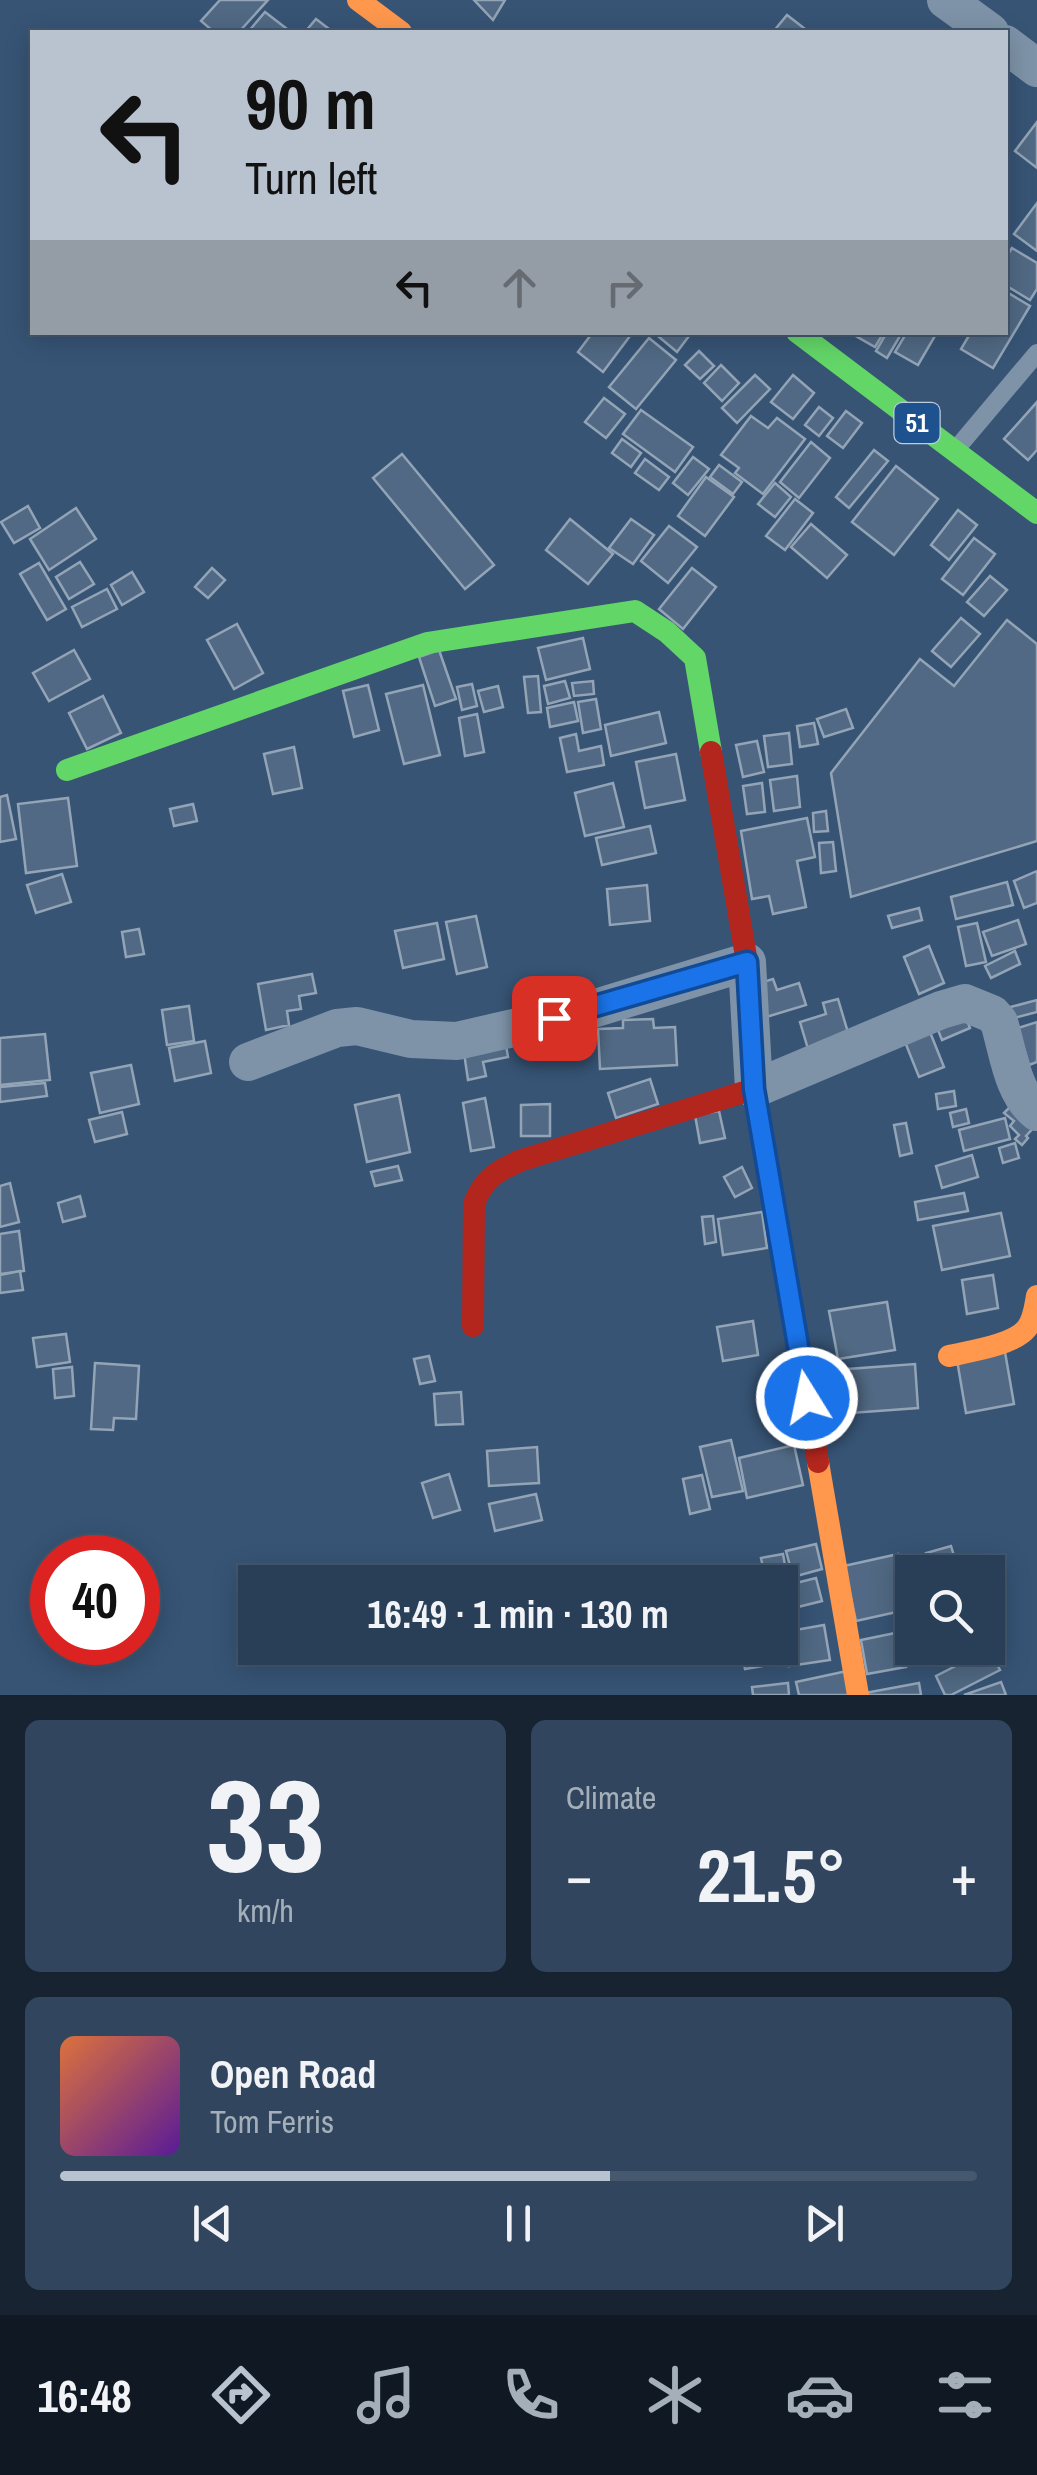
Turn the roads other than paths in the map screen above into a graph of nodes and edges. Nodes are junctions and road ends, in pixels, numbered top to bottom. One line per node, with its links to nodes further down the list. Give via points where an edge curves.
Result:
1 (358, 0): 3 (main road)
2 (952, 10): 4 (street)
3 (398, 30)
4 (987, 30)
5 (1008, 46): 6 (street)
6 (1037, 68)
7 (801, 335): 9 (main road, 51)
8 (1037, 353): 9 (lane)
9 (954, 451): 10 (main road, 51)
10 (1029, 501)
11 (68, 770): 12 (main road, via 427,644 635,611 695,658)
12 (747, 962): 13 (street, via 457,1041 337,1028); 14 (street)
13 (248, 1062)
14 (754, 1089): 15 (street, via 965,1002 999,1022 1020,1092); 17 (main road, via 522,1160 486,1178 474,1204); 19 (main road)
15 (1037, 1112)
16 (1037, 1296): 18 (main road, via 1023,1333)
17 (473, 1326)
18 (948, 1356)
19 (858, 1695)

